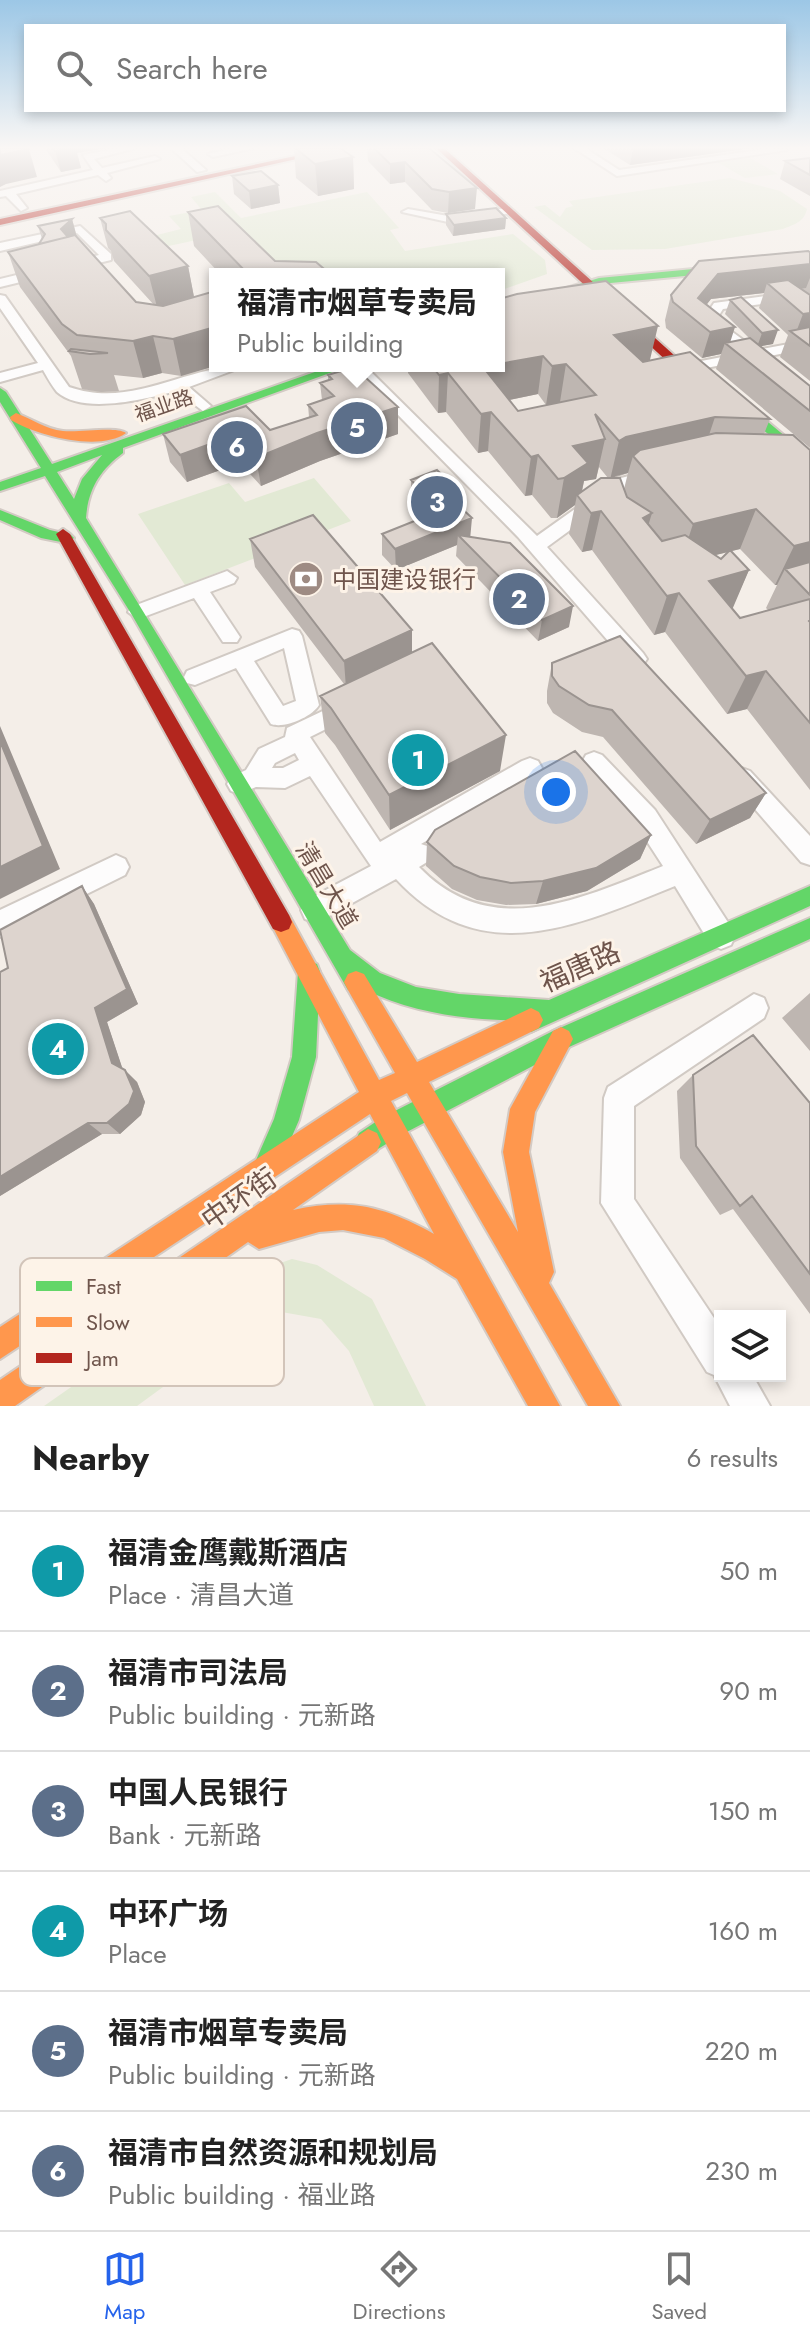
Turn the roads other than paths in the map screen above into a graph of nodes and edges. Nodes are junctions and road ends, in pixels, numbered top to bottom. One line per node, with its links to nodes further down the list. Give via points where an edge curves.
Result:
1 (30, 214): 6 (street)
2 (417, 214): 3 (street, via 448,219)
3 (488, 214)
4 (511, 214): 13 (street)
5 (521, 214): 13 (street)
6 (0, 222)
7 (0, 247): 8 (street)
8 (20, 251): 12 (street, via 43,250 47,255 31,264); 12 (street, via 80,229 107,257)
9 (810, 254): 13 (street)
10 (810, 261): 13 (street)
11 (0, 269): 14 (street)
12 (46, 275): 14 (street)
13 (590, 279): 18 (street); 20 (street); 25 (street); 44 (street)
14 (3, 284)
15 (810, 294): 16 (street)
16 (782, 297): 19 (street); 21 (street)
17 (0, 299): 26 (street)
18 (505, 303)
19 (741, 303): 22 (street); 24 (street, via 719,306 709,321)
20 (505, 311)
21 (801, 313)
22 (760, 320)
23 (810, 344): 24 (street, via 784,342)
24 (759, 358): 25 (street)
25 (696, 366): 39 (street)
26 (50, 370): 31 (street); 32 (street); 34 (street, via 64,390 81,398 112,401)
27 (218, 372): 34 (street)
28 (300, 372): 36 (street, 福业路)
29 (325, 372): 38 (street, 福业路)
30 (363, 372): 50 (street)
31 (0, 378)
32 (85, 379)
33 (117, 383): 34 (street)
34 (170, 386): 36 (street)
35 (0, 392): 37 (street, 清昌大道)
36 (203, 406): 38 (street, 福业路)
37 (16, 417): 38 (street, via 32,431 47,434); 40 (street, 清昌大道)
38 (134, 435): 40 (street, 福业路); 48 (street, via 95,468 82,488)
39 (810, 464)
40 (46, 466): 42 (street, 福业路); 48 (street, 清昌大道)
41 (677, 470): 50 (street, via 623,483)
42 (26, 473): 43 (street, 福业路); 45 (street, 福业路)
43 (0, 476)
44 (810, 483)
45 (0, 487)
46 (51, 513): 49 (street)
47 (0, 515): 49 (street, via 41,536)
48 (79, 519): 53 (street, 清昌大道)
49 (66, 538): 74 (street)
50 (536, 546): 57 (street)
51 (227, 578): 52 (street)
52 (198, 589): 53 (street); 54 (street)
53 (138, 612): 64 (street, 清昌大道)
54 (230, 637)
55 (241, 658): 56 (street)
56 (195, 677)
57 (652, 677)
58 (375, 695): 59 (street, via 295,734)
59 (300, 740): 62 (street); 64 (street, via 267,756)
60 (726, 760): 65 (street)
61 (594, 762): 67 (street, via 646,818)
62 (315, 763): 63 (street, via 376,857); 64 (street, via 285,778)
63 (530, 768)
64 (246, 781): 69 (street, 清昌大道)
65 (810, 854)
66 (116, 867): 70 (street)
67 (681, 871): 69 (street, via 582,910 526,923 478,919 431,897 408,859); 72 (street)
68 (810, 896): 72 (street, 福唐路)
69 (314, 910): 73 (street, 清昌大道)
70 (0, 924)
71 (810, 928): 77 (street)
72 (721, 936): 76 (street, 福唐路)
73 (340, 954): 76 (street, via 375,983 407,995 463,1008); 78 (street, 清昌大道)
74 (309, 972): 79 (street); 82 (street, via 304,1057)
75 (754, 1008): 89 (street, via 619,1098 617,1203)
76 (552, 1010): 78 (street, 福唐路)
77 (561, 1039): 80 (street); 86 (street, via 523,1109 516,1152)
78 (412, 1078): 79 (street, 福唐路); 80 (street, 清昌大道)
79 (376, 1095): 81 (street); 82 (street, 中环街)
80 (429, 1107): 81 (street); 86 (street, 清昌大道)
81 (392, 1126): 84 (street, 中环街); 85 (street)
82 (266, 1167): 83 (street, 中环街)
83 (129, 1258)
84 (204, 1258): 85 (street, via 302,1217 348,1213 388,1223)
85 (468, 1270): 93 (street)
86 (550, 1314): 94 (street, 清昌大道)
87 (20, 1331): 88 (street, 中环街)
88 (0, 1344)
89 (714, 1350)
90 (736, 1382): 95 (street)
91 (20, 1384): 92 (street, 中环街)
92 (0, 1398)
93 (545, 1406)
94 (605, 1406)
95 (751, 1406)

